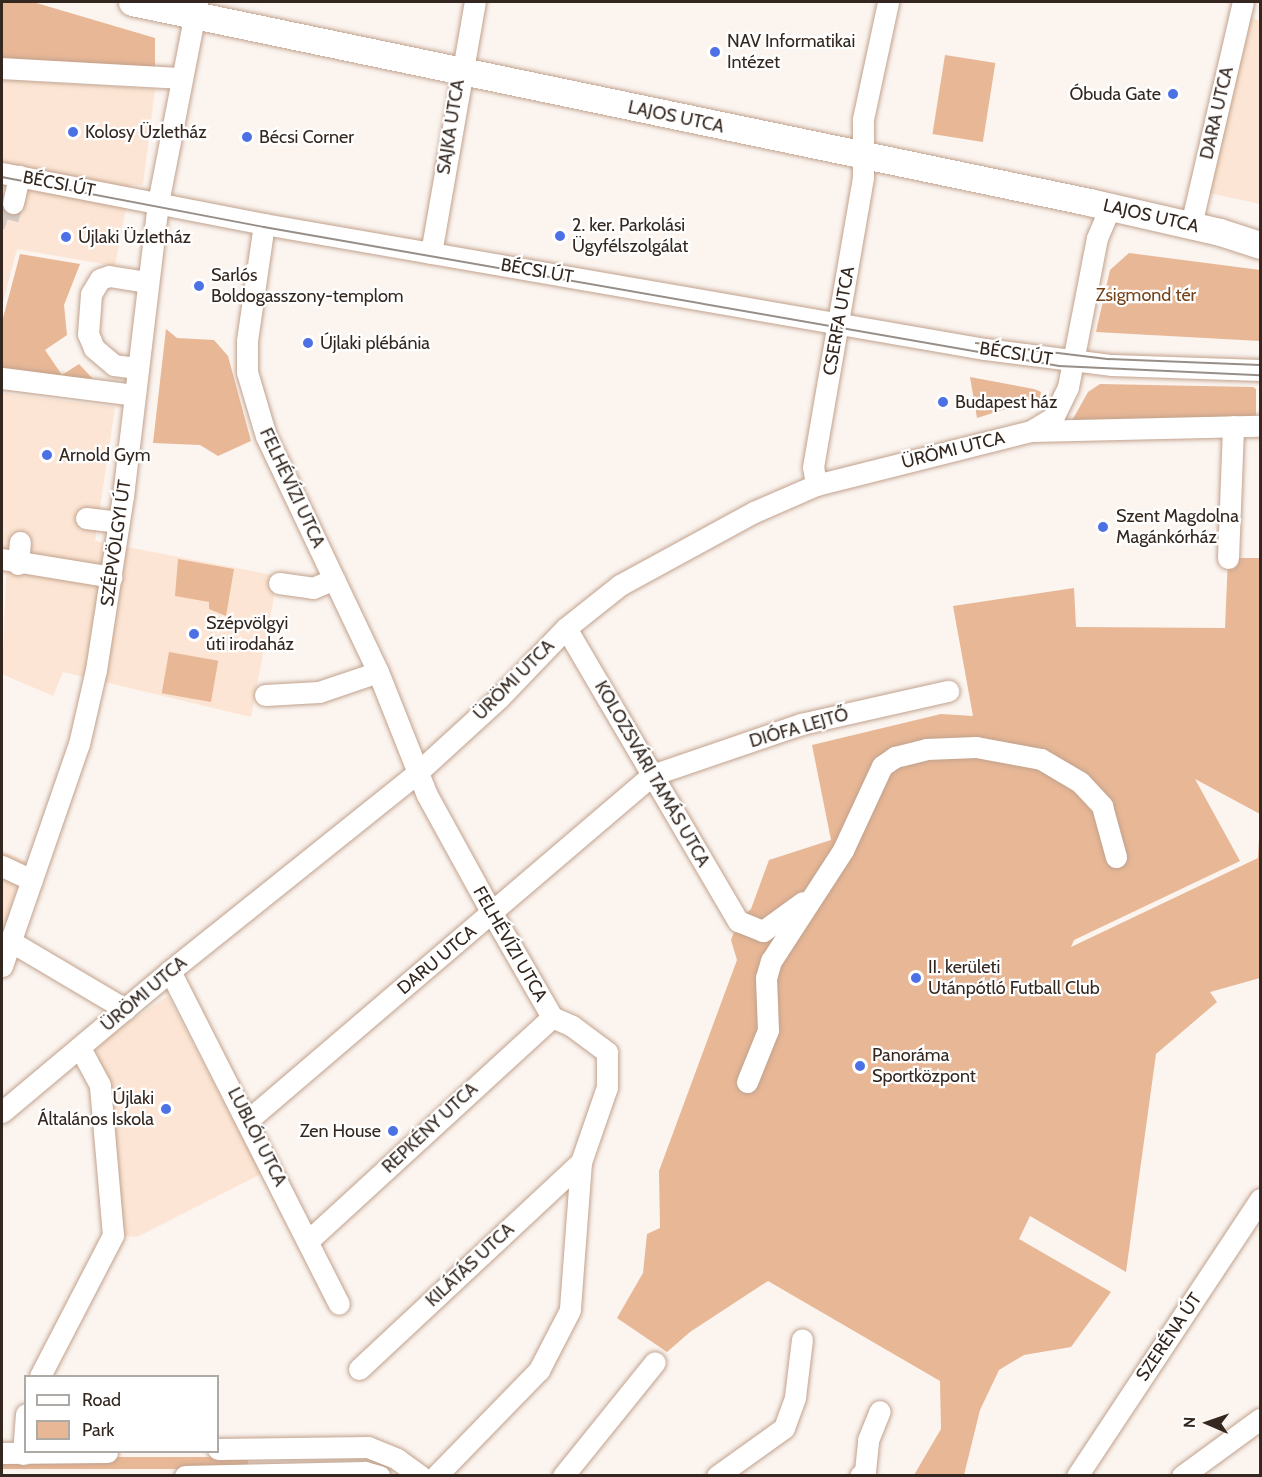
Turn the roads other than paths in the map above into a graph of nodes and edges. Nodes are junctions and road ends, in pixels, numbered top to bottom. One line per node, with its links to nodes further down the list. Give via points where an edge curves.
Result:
1 (132, 2): 5 (main road, LAJOS UTCA)
2 (476, 2): 7 (street, SAJKA UTCA)
3 (888, 2): 9 (street, CSERFA UTCA, via 863,66)
4 (1243, 2): 15 (street, DARA UTCA)
5 (195, 9): 7 (main road, LAJOS UTCA); 8 (street, SZÉPVÖLGYI ÚT)
6 (2, 68): 8 (street)
7 (460, 72): 9 (main road, LAJOS UTCA); 19 (street, SAJKA UTCA)
8 (182, 78): 12 (street, SZÉPVÖLGYI ÚT)
9 (863, 156): 13 (main road, LAJOS UTCA); 21 (street, CSERFA UTCA)
10 (10, 174): 11 (street); 12 (street, BÉCSI ÚT)
11 (13, 203)
12 (158, 203): 14 (street, BÉCSI ÚT); 20 (street, SZÉPVÖLGYI ÚT)
13 (1110, 208): 15 (main road, LAJOS UTCA); 22 (street, via 1097,238)
14 (264, 224): 19 (street, BÉCSI ÚT); 37 (street, FELHÉVÍZI UTCA, via 247,341 247,372 266,436)
15 (1191, 225): 17 (main road, LAJOS UTCA)
16 (1260, 230): 17 (main road)
17 (1220, 232): 18 (main road)
18 (1260, 245)
19 (431, 253): 21 (street, BÉCSI ÚT)
20 (148, 282): 23 (street, SZÉPVÖLGYI ÚT); 23 (street, via 109,276 100,279 91,294 88,334 94,348 114,364)
21 (839, 324): 22 (street, BÉCSI ÚT); 30 (street, CSERFA UTCA, via 813,467)
22 (1075, 362): 24 (street); 29 (street, ÜRÖMI UTCA, via 1063,403 1053,418)
23 (137, 368): 26 (street, SZÉPVÖLGYI ÚT)
24 (1260, 370)
25 (2, 378): 26 (street)
26 (134, 395): 32 (street, SZÉPVÖLGYI ÚT)
27 (1233, 426): 28 (street); 29 (street); 34 (street)
28 (1260, 426)
29 (1031, 431): 30 (street, ÜRÖMI UTCA)
30 (816, 485): 39 (street, ÜRÖMI UTCA, via 620,585)
31 (86, 518): 32 (street)
32 (119, 522): 36 (street, SZÉPVÖLGYI ÚT)
33 (20, 542): 35 (street)
34 (1228, 558)
35 (10, 562): 36 (street)
36 (112, 577): 47 (street, SZÉPVÖLGYI ÚT, via 79,744)
37 (334, 579): 38 (street, via 306,589); 40 (street, FELHÉVÍZI UTCA)
38 (279, 583)
39 (566, 627): 43 (street, ÜRÖMI UTCA, via 499,698); 44 (street, KOLOZSVÁRI TAMÁS UTCA)
40 (378, 672): 42 (street, via 319,692); 43 (street, FELHÉVÍZI UTCA)
41 (948, 691): 44 (street, DIÓFA LEJTŐ, via 801,724)
42 (265, 695)
43 (418, 772): 49 (street, FELHÉVÍZI UTCA); 52 (street, ÜRÖMI UTCA)
44 (652, 775): 48 (street, KOLOZSVÁRI TAMÁS UTCA, via 738,921 763,931); 49 (street, DARU UTCA)
45 (1116, 857): 48 (street, via 1102,806 1080,782 1041,759 976,747 926,749 895,757 882,765 843,849)
46 (2, 866): 47 (street)
47 (32, 880): 50 (street, SZÉPVÖLGYI ÚT)
48 (818, 890): 56 (street, via 771,961 766,978 768,1030)
49 (492, 913): 54 (street, FELHÉVÍZI UTCA); 58 (street, DARU UTCA)
50 (10, 941): 51 (street, SZÉPVÖLGYI ÚT); 53 (street)
51 (2, 966)
52 (170, 971): 53 (street, ÜRÖMI UTCA); 58 (street, LUBLÓI UTCA)
53 (125, 1009): 55 (street, ÜRÖMI UTCA)
54 (552, 1017): 59 (street, FELHÉVÍZI UTCA, via 572,1026 607,1052 607,1087); 61 (street, REPKÉNY UTCA)
55 (80, 1048): 57 (street, ÜRÖMI UTCA); 66 (street, via 100,1084 113,1235)
56 (747, 1082)
57 (2, 1112)
58 (248, 1120): 61 (street, LUBLÓI UTCA)
59 (581, 1162): 65 (street, KILÁTÁS UTCA); 79 (street, FELHÉVÍZI UTCA, via 570,1310 539,1370)
60 (1260, 1199): 83 (street, SZERÉNA ÚT)
61 (309, 1239): 62 (street, LUBLÓI UTCA)
62 (339, 1304)
63 (802, 1339): 81 (street, via 795,1397 784,1428)
64 (655, 1362): 80 (street)
65 (359, 1369)
66 (41, 1375)
67 (880, 1411): 82 (street, via 868,1440 865,1471)
68 (1260, 1419): 84 (street)
69 (24, 1441): 74 (street)
70 (254, 1448): 71 (street); 75 (street); 78 (street, via 368,1447 397,1459)
71 (219, 1449)
72 (2, 1453): 74 (street)
73 (66, 1453): 74 (street)
74 (23, 1454)
75 (255, 1474): 76 (street); 77 (street, via 364,1472)
76 (185, 1476)
77 (379, 1476)
78 (420, 1476)
79 (435, 1476)
80 (563, 1476)
81 (717, 1476)
82 (860, 1476)
83 (1077, 1476)
84 (1182, 1476)

